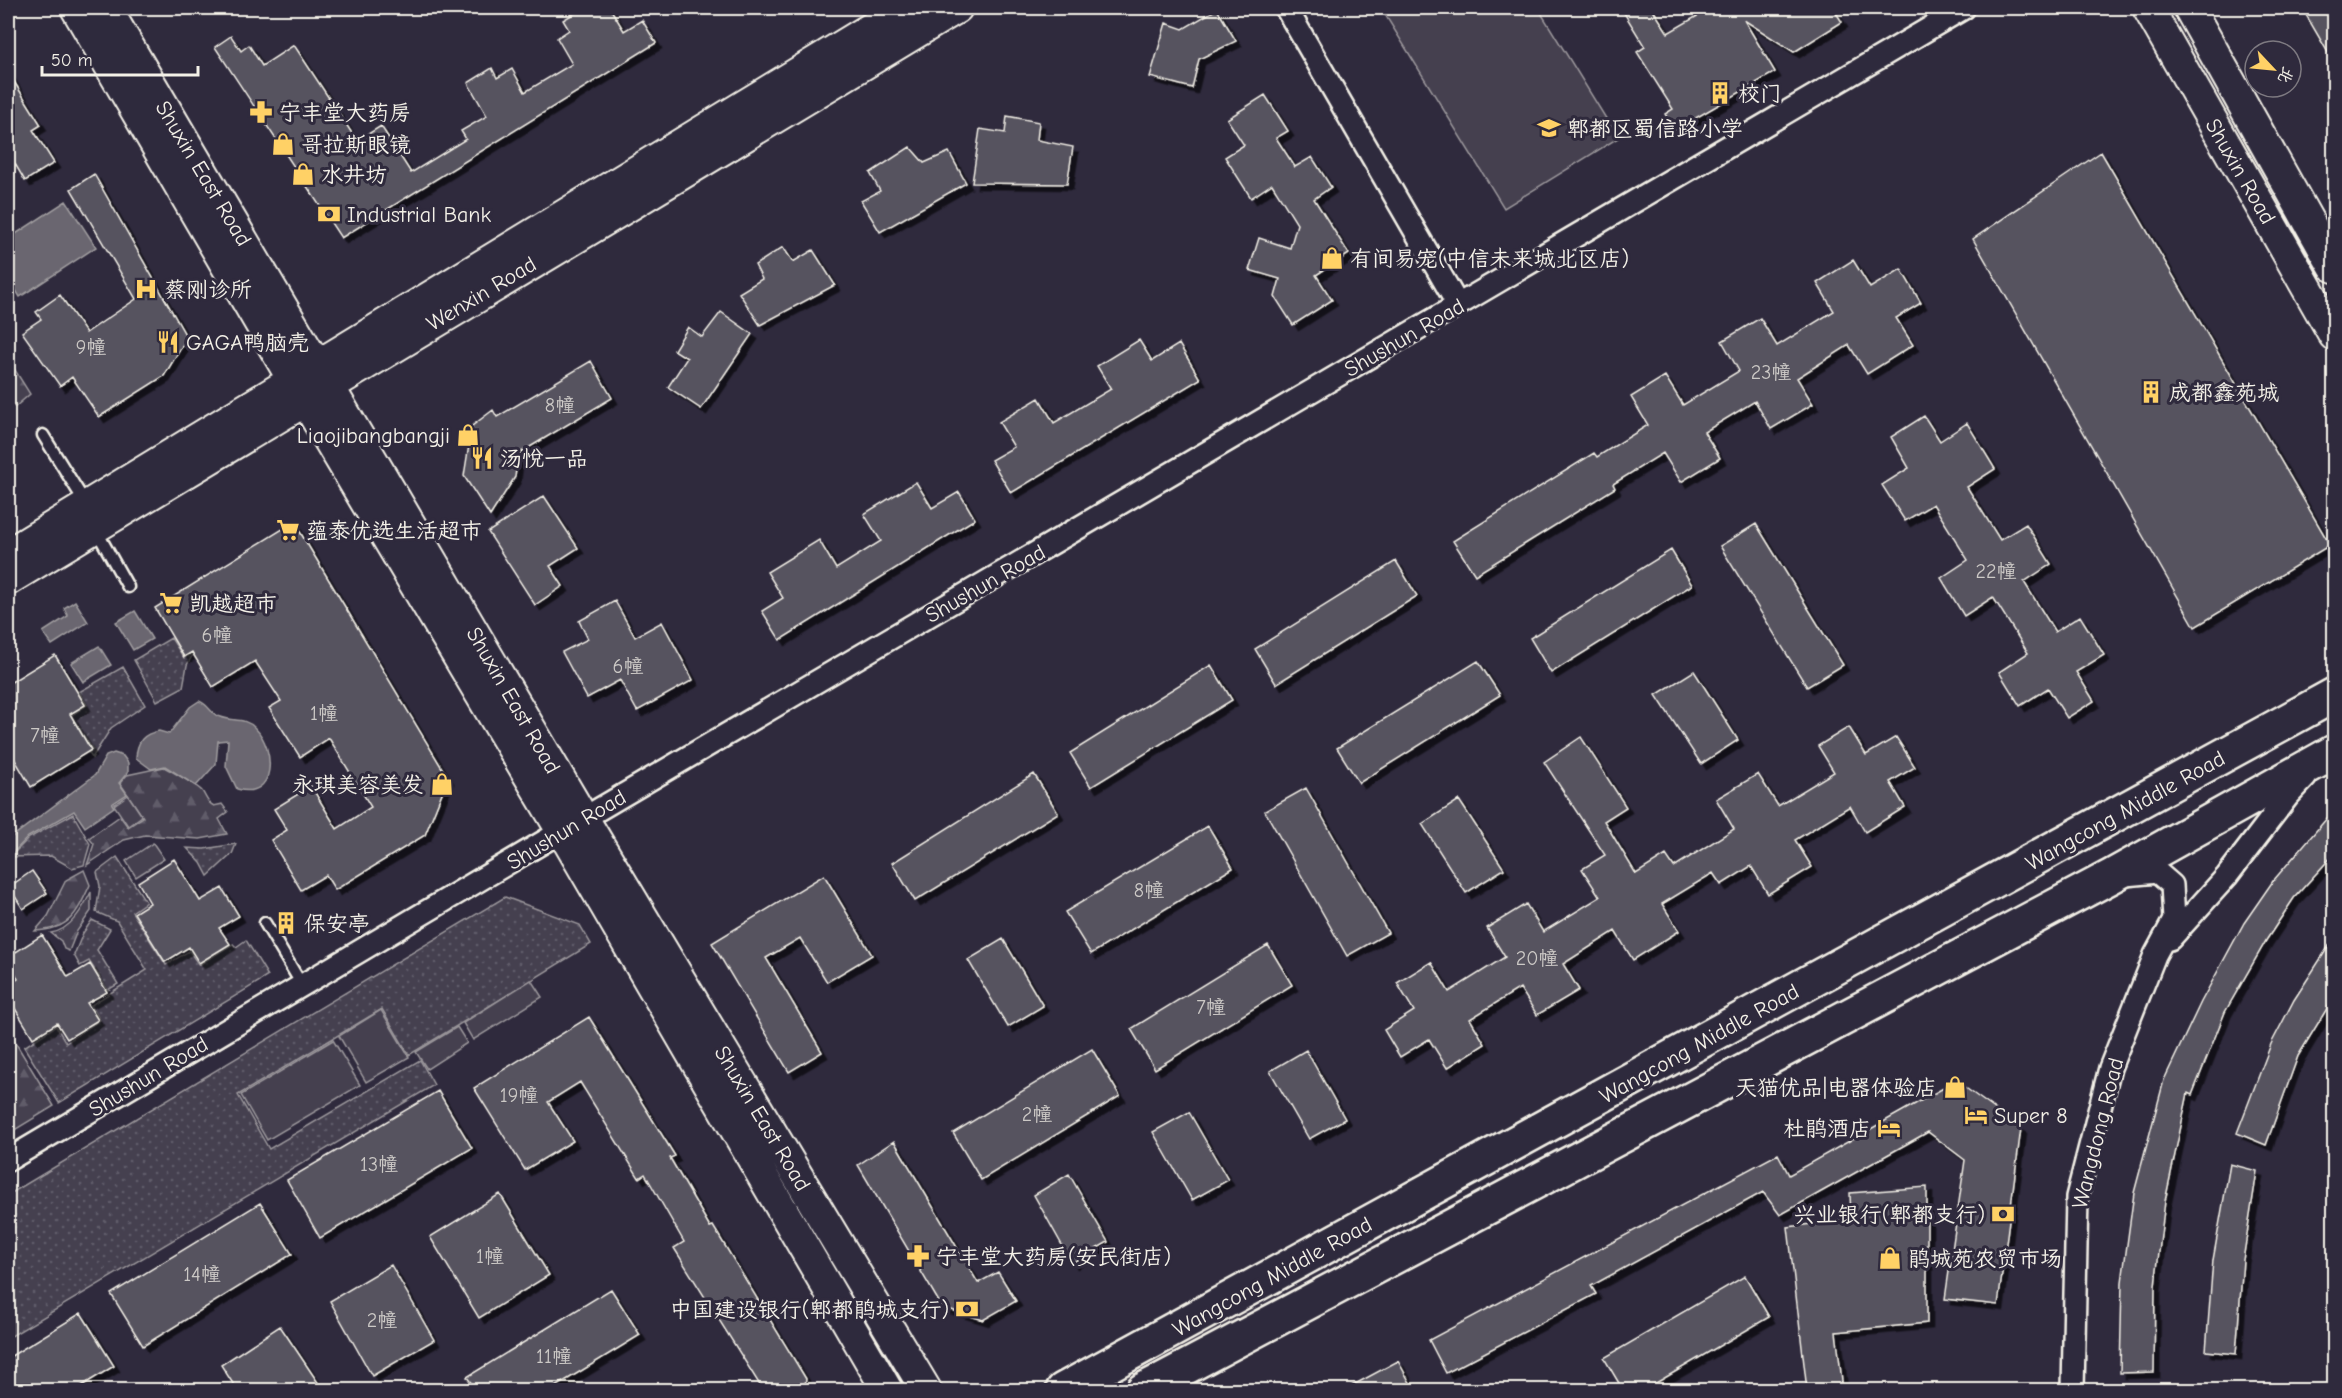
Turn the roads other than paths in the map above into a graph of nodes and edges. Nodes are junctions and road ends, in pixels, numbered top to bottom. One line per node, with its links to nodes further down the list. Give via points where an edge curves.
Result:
1 (76, 8): 12 (main road, Shuxin East Road)
2 (106, 8): 12 (main road, Shuxin East Road)
3 (904, 8): 12 (main road)
4 (957, 8): 12 (main road, Wenxin Road)
5 (1286, 8): 10 (street)
6 (1964, 8): 10 (street, Shushun Road)
7 (2148, 8): 11 (main road, Shuxin Road)
8 (2189, 8): 9 (main road, Shuxin Road)
9 (2334, 267)
10 (1458, 305): 20 (street, Shushun Road)
11 (2334, 335)
12 (311, 383): 14 (main road); 20 (main road, Shuxin East Road)
13 (43, 435): 14 (lane)
14 (91, 516): 15 (main road); 16 (main road); 17 (lane)
15 (8, 554)
16 (8, 580)
17 (128, 587)
18 (2334, 695): 28 (main road, Wangcong Middle Road)
19 (2332, 753): 21 (main road, Wangcong Middle Road); 23 (street, Wangdong Road, via 2288,796 2227,876)
20 (572, 824): 24 (street, Shushun Road); 26 (main road, Shuxin East Road); 27 (main road, Shuxin East Road)
21 (2112, 876): 23 (street, Wangdong Road, via 2157,872 2172,885 2174,920); 29 (main road, Wangcong Middle Road)
22 (265, 923): 24 (lane)
23 (2155, 955): 30 (street, Wangdong Road, via 2110,1068 2077,1197)
24 (302, 985): 25 (street, Shushun Road)
25 (8, 1160)
26 (886, 1390)
27 (926, 1390)
28 (1063, 1390)
29 (1143, 1390)
30 (2073, 1390)

